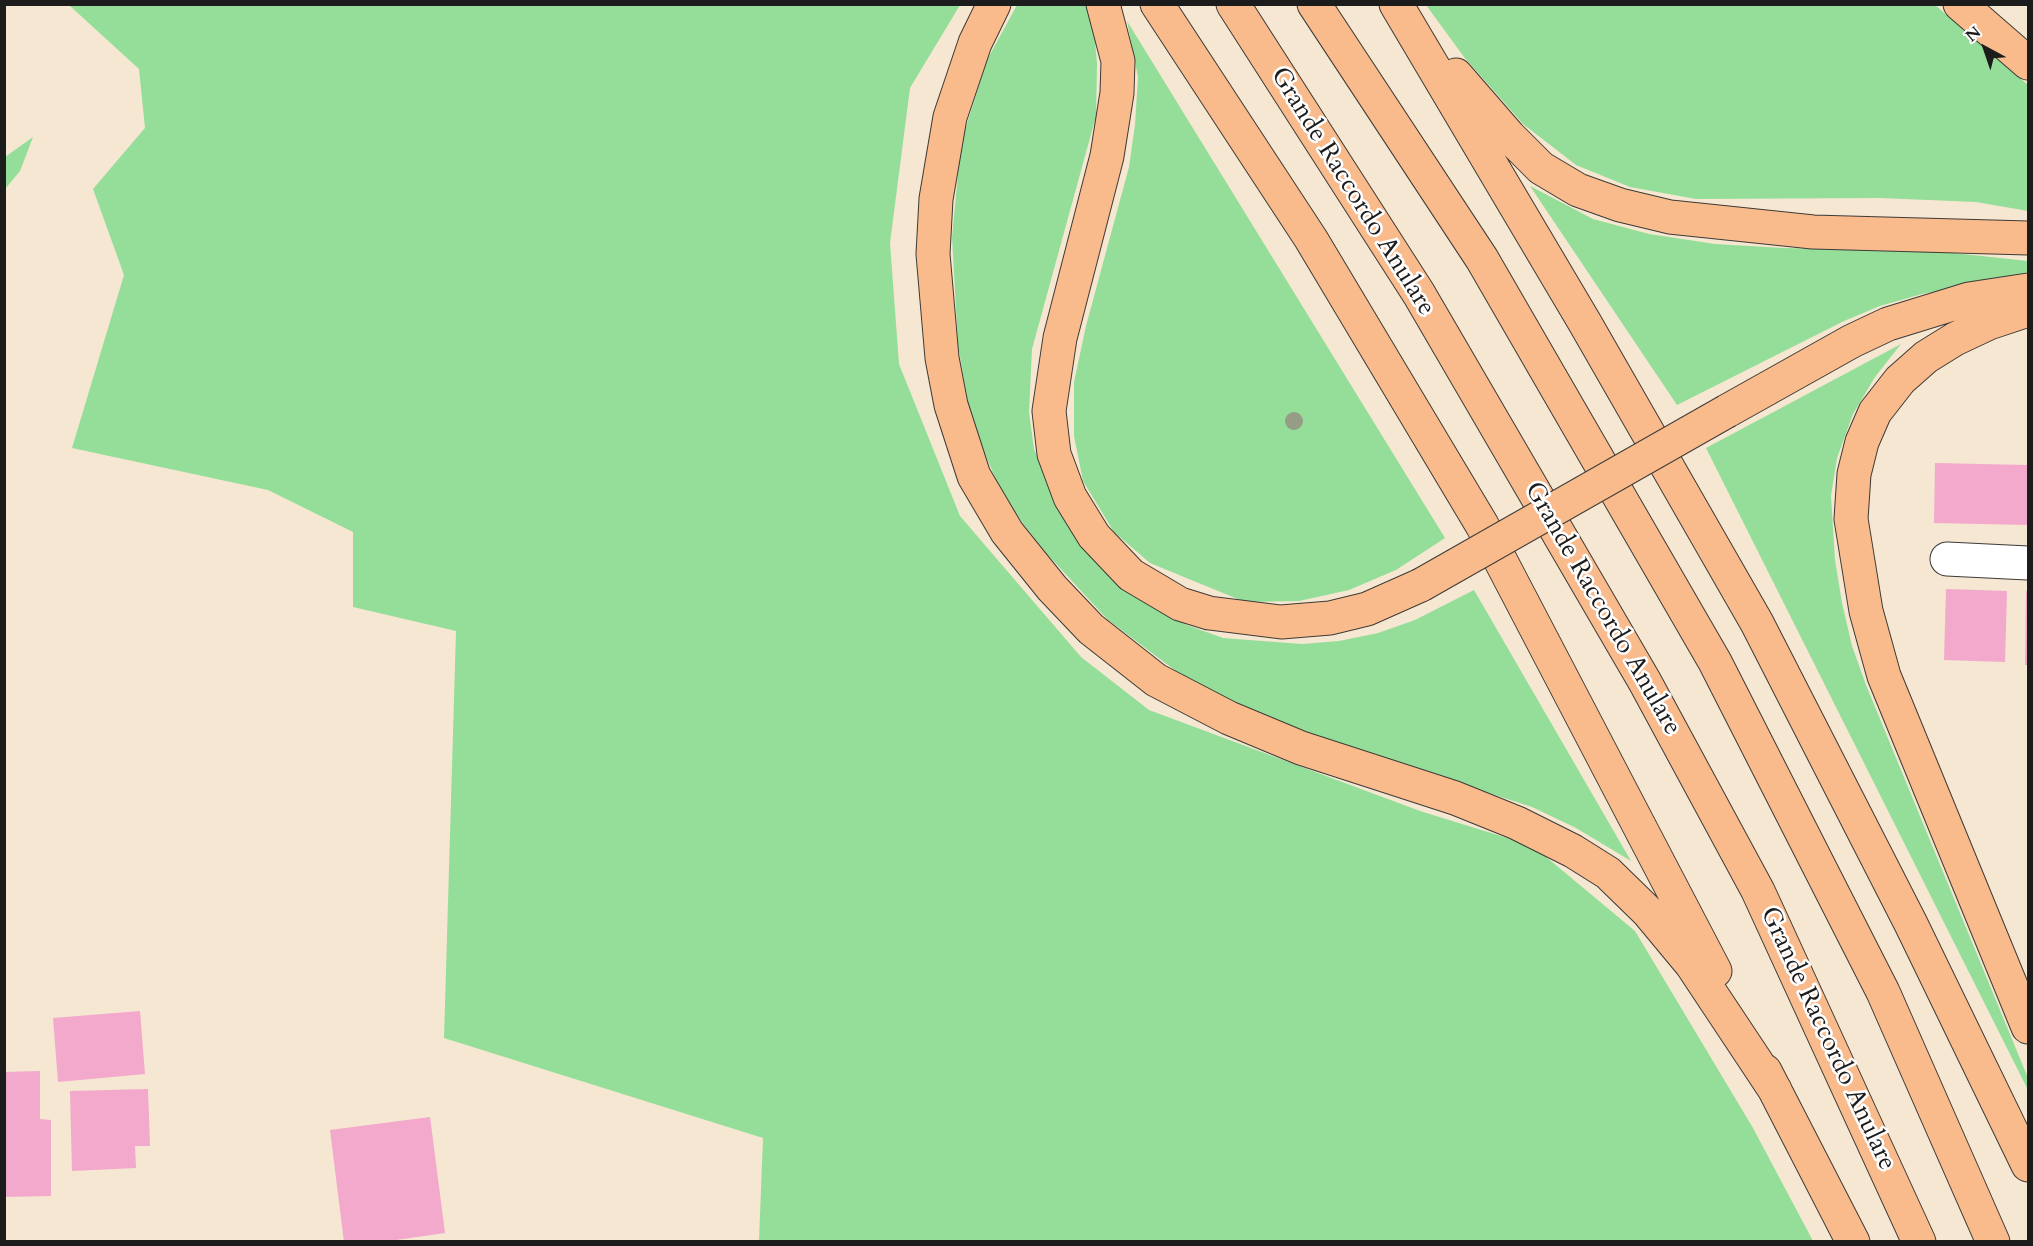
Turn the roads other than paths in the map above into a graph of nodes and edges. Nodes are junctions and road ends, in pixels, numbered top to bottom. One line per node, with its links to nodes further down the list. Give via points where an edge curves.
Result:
1 (994, 4): 15 (highway, via 975,43 950,117 937,189 933,254 942,358 951,405 974,476 1007,532 1091,629 1156,680 1221,714 1301,748 1455,798 1517,823 1608,873 1648,912 1692,965)
2 (1103, 4): 10 (highway, bridge, via 1118,61 1117,93 1107,156 1059,338 1049,411 1054,454 1070,498 1094,536 1131,575 1180,604 1209,613 1281,622 1330,618 1367,609 1421,585 1823,356 1888,324 1969,299)
3 (1157, 4): 15 (highway, via 1311,239 1482,525)
4 (1233, 4): 18 (highway, Grande Raccordo Anulare, via 1419,294 1645,682 1758,891)
5 (1314, 4): 19 (highway, via 1482,259 1715,662 1883,992)
6 (1960, 4): 8 (highway)
7 (1398, 7): 9 (highway, via 1530,159 1566,184 1598,198 1670,217 1768,229); 16 (highway, via 1757,623 1911,924)
8 (2028, 63)
9 (2028, 238)
10 (2028, 290)
11 (2028, 310): 14 (highway, via 1955,339 1899,380 1875,412 1862,442 1854,474 1851,519 1866,611 1884,676)
12 (1947, 559): 13 (street)
13 (2028, 562)
14 (2028, 1027)
15 (1775, 1090): 17 (highway)
16 (2028, 1165)
17 (1853, 1242)
18 (1919, 1242)
19 (1993, 1242)

